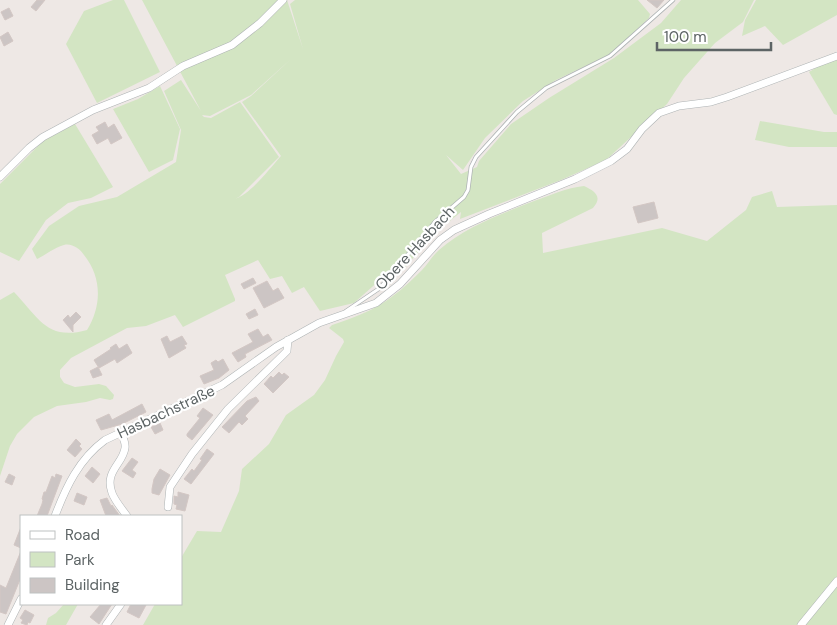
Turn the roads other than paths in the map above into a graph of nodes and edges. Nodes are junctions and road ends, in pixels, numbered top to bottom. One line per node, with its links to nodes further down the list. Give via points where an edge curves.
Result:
1 (283, 0): 4 (street, via 260,24 232,45 43,137)
2 (673, 0): 5 (lane, Obere Hasbach, via 610,56 546,88 517,112 476,157 464,198 434,222 380,288)
3 (837, 56): 5 (street, Hasbachstraße, via 727,97 659,113 627,149 611,161 454,230 440,240 387,295 362,309)
4 (0, 177)
5 (343, 313): 6 (street, Hasbachstraße)
6 (288, 340): 7 (street, Hasbachstraße, via 222,385); 8 (street, via 283,356 228,409 192,454 170,487)
7 (121, 432): 9 (street, Hasbachstraße, via 100,444 82,463); 10 (street, via 125,450 112,474 111,486)
8 (168, 507)
9 (55, 515)
10 (126, 515)
11 (837, 581): 16 (street)
12 (20, 601): 14 (street)
13 (120, 605): 15 (street)
14 (8, 625)
15 (106, 625)
16 (801, 625)

